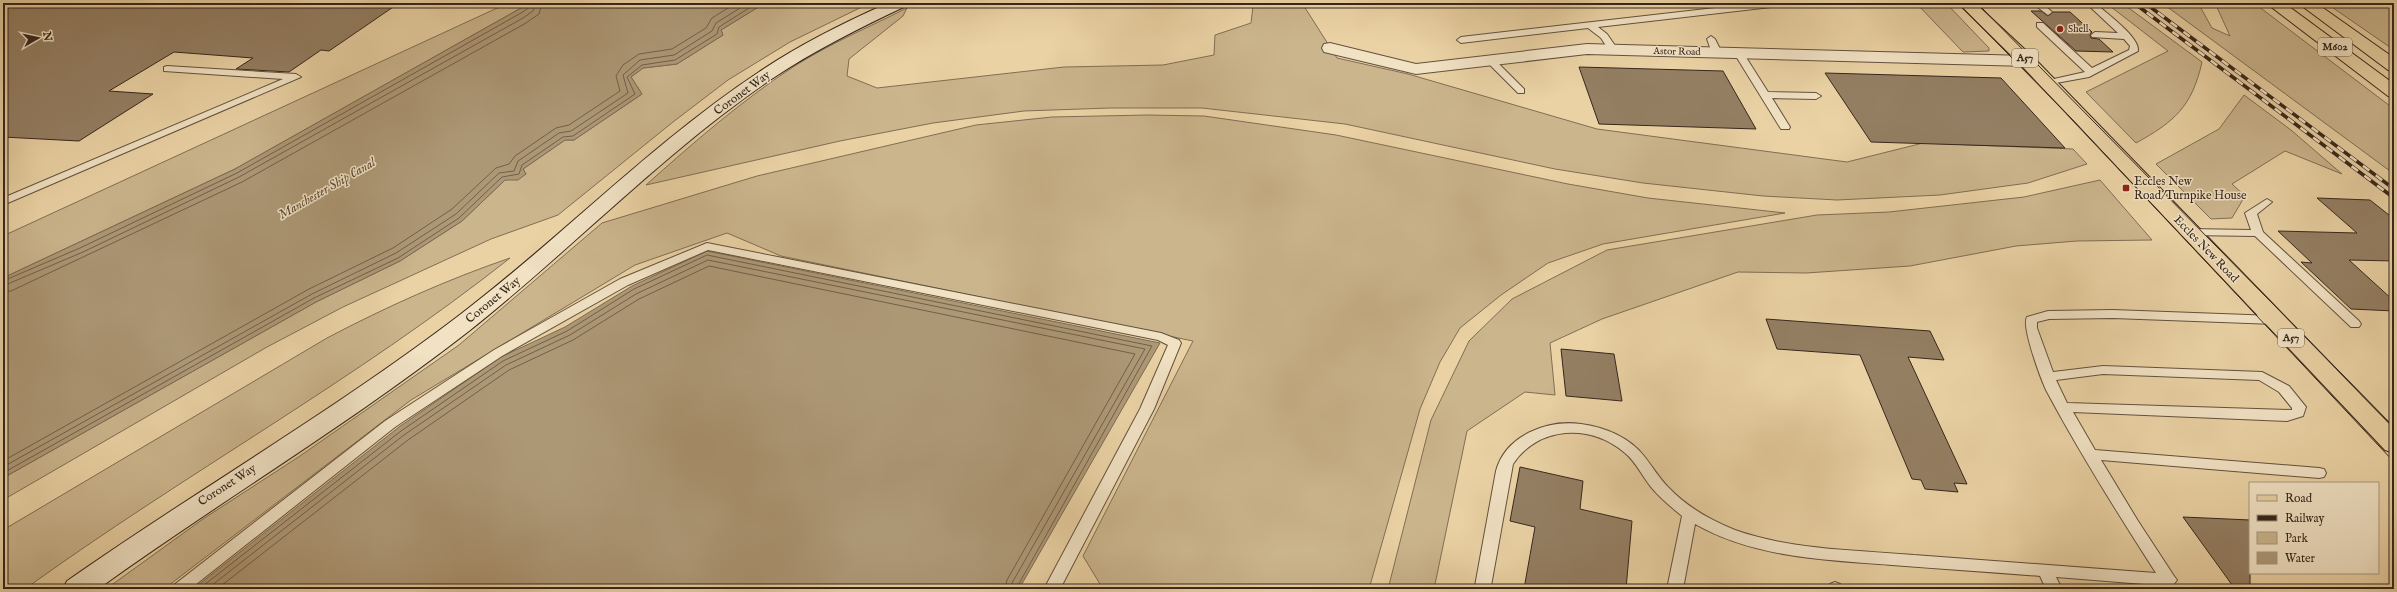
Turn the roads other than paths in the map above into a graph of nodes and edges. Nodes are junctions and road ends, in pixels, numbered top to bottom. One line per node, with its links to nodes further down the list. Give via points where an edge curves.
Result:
1 (901, 3): 44 (street, Coronet Way, via 808,49 767,74 711,115 497,297 409,365 188,511)
2 (1781, 3): 10 (lane)
3 (1966, 3): 18 (main road, Eccles New Road / A57)
4 (2017, 3): 8 (lane); 9 (lane, via 2038,4)
5 (2090, 3): 13 (lane)
6 (2274, 3): 25 (main road, M602)
7 (2306, 3): 20 (main road, M602)
8 (2026, 11)
9 (2048, 12)
10 (1590, 25): 14 (lane); 16 (lane, via 1604,36)
11 (2040, 26): 22 (lane)
12 (2095, 35): 13 (lane)
13 (2126, 36): 22 (lane, via 2134,46 2133,51)
14 (1461, 40)
15 (1330, 48): 19 (street, Astor Road, via 1416,69)
16 (1613, 50): 17 (street, Astor Road, via 1714,46); 19 (street, Astor Road, via 1587,49)
17 (1739, 53): 18 (street, Astor Road); 26 (lane)
18 (2027, 60): 23 (main road, Eccles New Road / A57)
19 (1491, 61): 24 (lane)
20 (2394, 66)
21 (167, 69): 29 (lane, via 296,77)
22 (2090, 72): 23 (lane, via 2067,81)
23 (2048, 83): 31 (main road, Eccles New Road / A57)
24 (1521, 91)
25 (2394, 92)
26 (1765, 95): 27 (lane); 28 (lane)
27 (1816, 96)
28 (1785, 127)
29 (3, 202)
30 (2267, 202): 32 (lane, via 2251,213)
31 (2189, 232): 32 (lane); 33 (main road, Eccles New Road / A57)
32 (2258, 233): 34 (lane)
33 (2275, 320): 35 (lane, via 2113,314 2048,315 2031,320 2031,328); 37 (main road, Eccles New Road / A57)
34 (2355, 324)
35 (2048, 377): 36 (lane); 36 (lane, via 2103,370 2262,376 2284,389 2299,407 2298,413 2287,416)
36 (2063, 406): 38 (lane)
37 (2394, 444)
38 (2091, 454): 39 (lane); 42 (lane)
39 (2319, 473)
40 (1690, 514): 41 (lane, via 1721,529 1769,545 1812,553); 43 (lane, via 1656,483 1638,456 1626,446 1593,431 1571,428 1548,430 1520,445 1506,462); 47 (lane)
41 (2046, 572): 42 (lane); 48 (lane)
42 (2173, 584)
43 (1483, 586)
44 (77, 589)
45 (179, 589): 46 (lane, via 390,424 498,353 624,282 707,246 1161,337 1175,343 1147,409)
46 (1052, 589)
47 (1675, 589)
48 (2054, 589)

